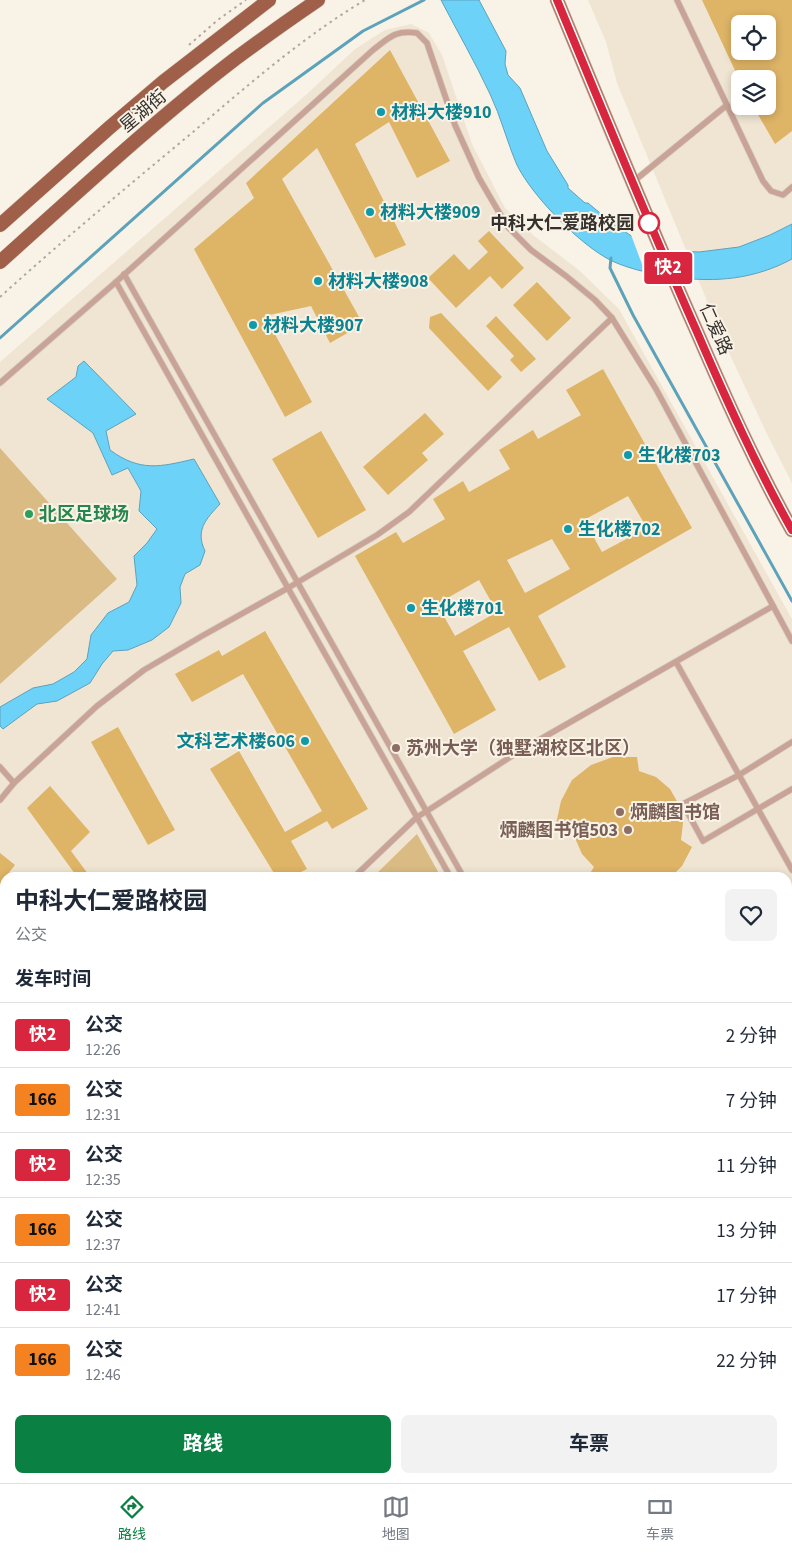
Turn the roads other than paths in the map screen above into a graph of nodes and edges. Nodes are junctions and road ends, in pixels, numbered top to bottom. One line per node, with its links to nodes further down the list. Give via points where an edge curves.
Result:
1 (269, 0): 8 (main road, 星湖街, via 156,88)
2 (318, 0): 9 (main road, 星湖街, via 234,60 179,105)
3 (557, 0): 6 (main road, 仁爱路)
4 (677, 0): 5 (lane)
5 (727, 106): 6 (lane); 7 (lane, via 762,181 771,192 783,195)
6 (632, 182): 14 (main road, 仁爱路, via 747,442)
7 (792, 187)
8 (0, 225)
9 (0, 262)
10 (124, 274): 11 (lane); 12 (lane, via 373,50 405,31 418,33 427,43 455,125 479,178 507,226); 15 (lane)
11 (116, 282): 13 (lane); 16 (lane)
12 (612, 318): 15 (lane, via 409,512 377,536); 17 (lane, via 656,389)
13 (0, 383)
14 (792, 528)
15 (297, 582): 16 (lane); 27 (lane)
16 (288, 588): 23 (lane, via 144,670 97,706); 28 (lane)
17 (773, 606): 18 (lane); 19 (lane)
18 (792, 640)
19 (676, 662): 22 (lane); 27 (lane, via 518,752)
20 (792, 742): 22 (lane)
21 (0, 767): 23 (lane)
22 (739, 774): 26 (lane); 26 (lane, via 683,804 703,841)
23 (14, 783): 25 (lane)
24 (792, 789): 26 (lane)
25 (0, 800)
26 (758, 808): 29 (lane)
27 (427, 811): 28 (lane); 32 (lane)
28 (417, 817): 30 (lane); 31 (lane)
29 (792, 870)
30 (359, 872)
31 (448, 872)
32 (461, 872)

